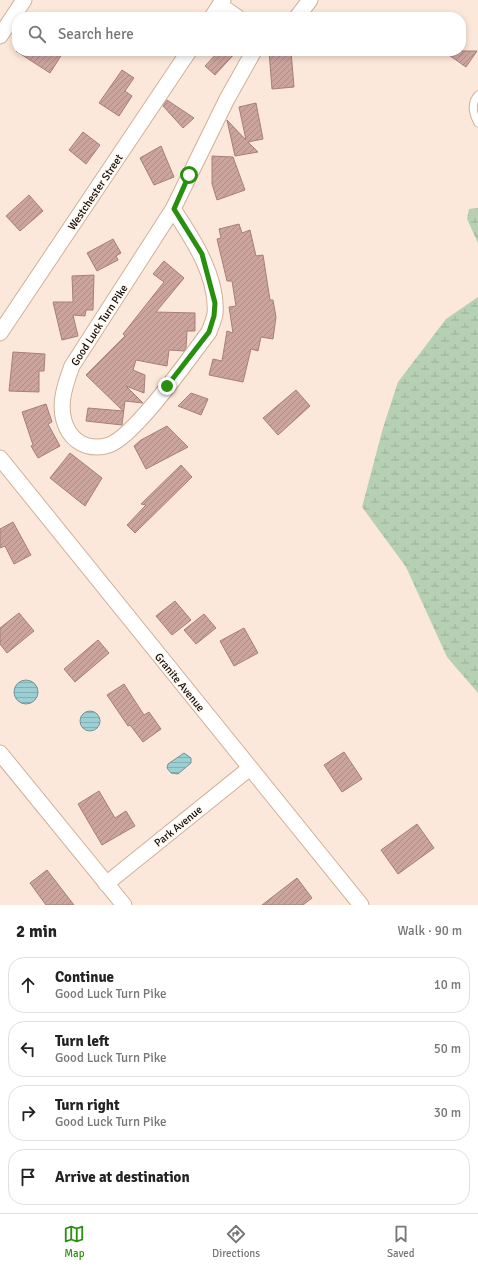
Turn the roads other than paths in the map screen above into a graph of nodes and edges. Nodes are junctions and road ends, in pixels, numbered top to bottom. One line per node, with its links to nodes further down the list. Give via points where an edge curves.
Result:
1 (24, 0): 4 (street)
2 (310, 0): 6 (street)
3 (218, 7): 5 (street)
4 (16, 12)
5 (228, 12)
6 (301, 12)
7 (12, 18): 8 (street)
8 (0, 36)
9 (186, 56): 14 (street, Westchester Street)
10 (251, 56): 13 (street, Good Luck Turn Pike, via 227,99)
11 (478, 95): 12 (lane, via 472,106)
12 (478, 123)
13 (174, 209): 13 (street, Good Luck Turn Pike, via 202,254 208,274 215,303 209,332 139,421 123,437 109,445 96,448 84,445 72,437 65,426 62,399 65,382 83,347)
14 (2, 326)
15 (0, 458): 17 (street, Granite Avenue)
16 (0, 753): 18 (street)
17 (250, 768): 18 (street, Park Avenue); 20 (street, Granite Avenue)
18 (106, 884): 19 (street)
19 (124, 905)
20 (361, 905)

